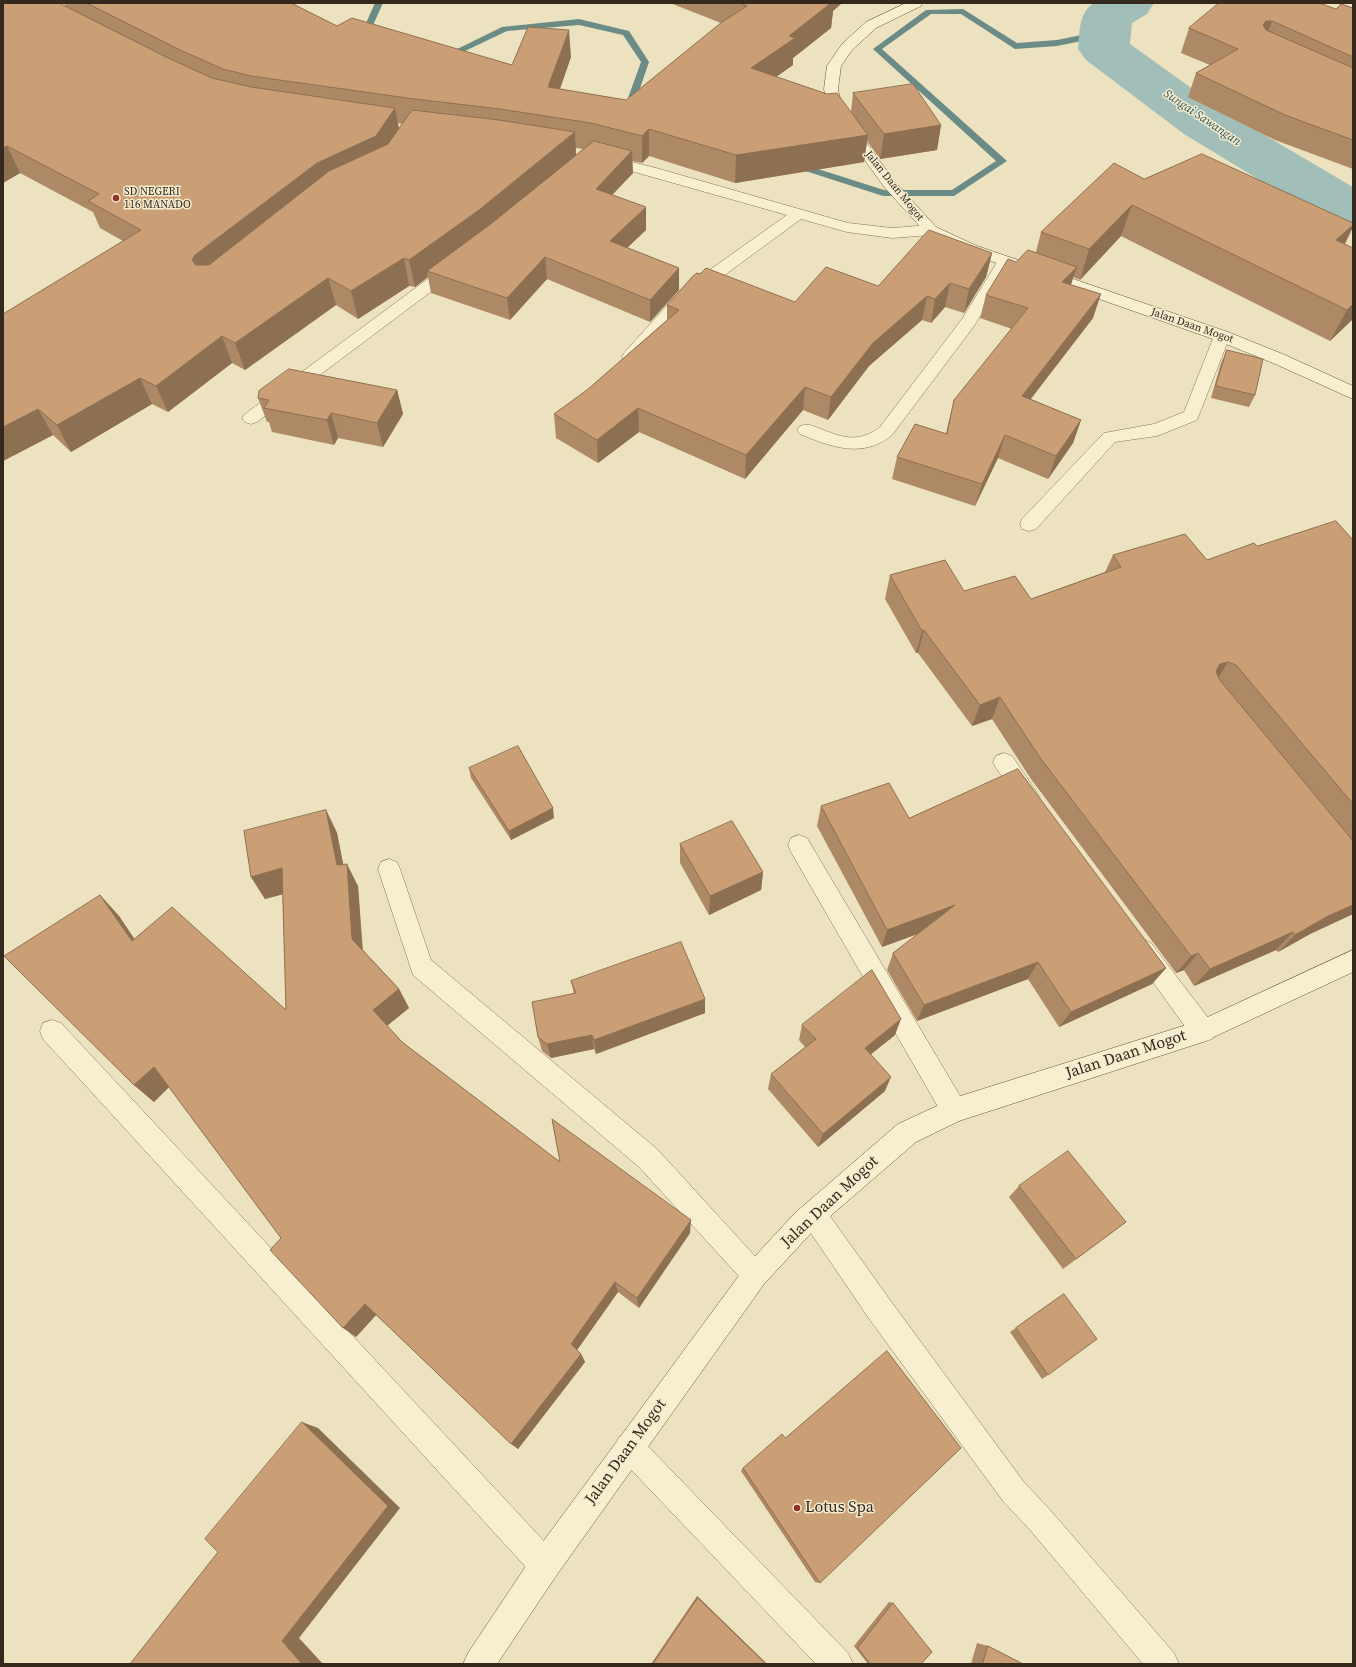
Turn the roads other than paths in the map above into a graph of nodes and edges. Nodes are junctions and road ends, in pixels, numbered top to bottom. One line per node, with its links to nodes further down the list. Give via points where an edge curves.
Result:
1 (916, 3): 4 (street, Jalan Daan Mogot, via 871,24 847,48 834,66 830,89 835,108 890,185)
2 (592, 156): 3 (street, via 651,170)
3 (799, 213): 4 (street, via 847,227 892,233); 8 (street, via 686,295)
4 (931, 230): 6 (street, Jalan Daan Mogot)
5 (464, 260): 10 (street)
6 (1005, 262): 7 (street, Jalan Daan Mogot); 11 (street, via 968,322 886,431 873,440 847,442 830,440)
7 (1222, 336): 9 (street, Jalan Daan Mogot); 12 (street, via 1191,416 1158,430 1110,437)
8 (620, 367)
9 (1353, 393)
10 (251, 418)
11 (806, 430)
12 (1029, 524)
13 (1004, 762): 14 (street)
14 (1042, 813)
15 (799, 845): 21 (street)
16 (389, 869): 23 (street, via 421,967 648,1158)
17 (1132, 934): 19 (street)
18 (1353, 961): 19 (street, Jalan Daan Mogot)
19 (1203, 1030): 21 (street, Jalan Daan Mogot)
20 (52, 1031): 25 (street)
21 (954, 1110): 22 (street, Jalan Daan Mogot, via 907,1133)
22 (813, 1214): 23 (street, Jalan Daan Mogot); 28 (street, via 1004,1480)
23 (755, 1275): 24 (street, Jalan Daan Mogot)
24 (629, 1447): 25 (street, Jalan Daan Mogot); 27 (street)
25 (545, 1566): 26 (street, Jalan Daan Mogot)
26 (479, 1664)
27 (837, 1664)
28 (1163, 1664)

